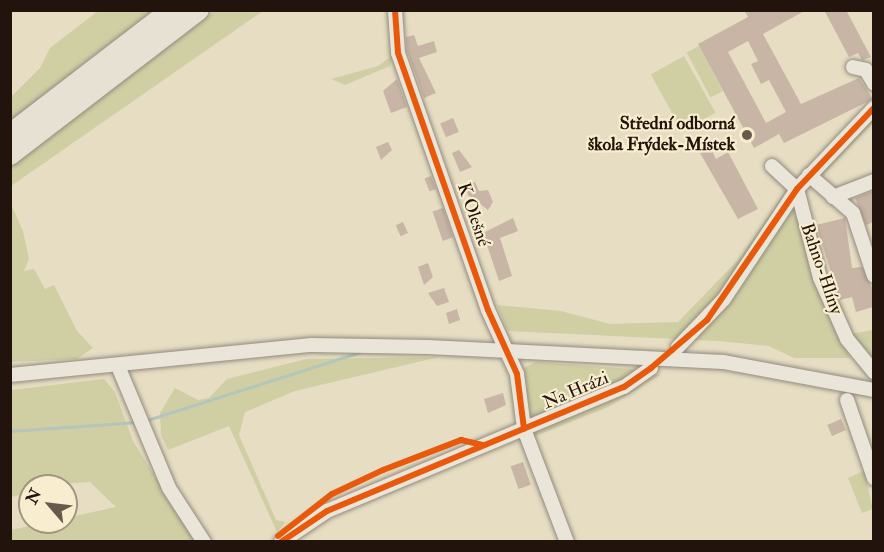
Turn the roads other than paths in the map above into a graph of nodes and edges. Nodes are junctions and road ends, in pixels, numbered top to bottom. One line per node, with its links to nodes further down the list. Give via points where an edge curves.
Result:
1 (171, 10): 7 (highway)
2 (199, 10): 8 (highway)
3 (395, 10): 16 (street, K Olešné, via 398,53)
4 (853, 67): 5 (street, via 866,70)
5 (873, 84)
6 (873, 108): 10 (street)
7 (10, 134)
8 (10, 155)
9 (772, 166): 12 (street)
10 (809, 175): 12 (street); 13 (street)
11 (873, 181): 13 (street)
12 (797, 189): 15 (street, via 724,299); 19 (street, Bahno-Hlíny, via 820,278 847,339)
13 (833, 197): 14 (street, via 853,213)
14 (873, 276)
15 (678, 347)
16 (507, 352): 17 (street, via 312,345); 21 (street, via 746,364); 23 (street, K Olešné, via 517,374)
17 (118, 366): 20 (street); 26 (street, via 169,488)
18 (651, 368): 23 (street, Na Hrázi, via 624,387)
19 (873, 372)
20 (10, 375)
21 (873, 390)
22 (847, 400): 24 (street)
23 (524, 429): 27 (street, Na Hrázi, via 366,492); 28 (street, K Olešné)
24 (867, 440): 25 (street)
25 (873, 478)
26 (204, 542)
27 (281, 542)
28 (567, 542)

